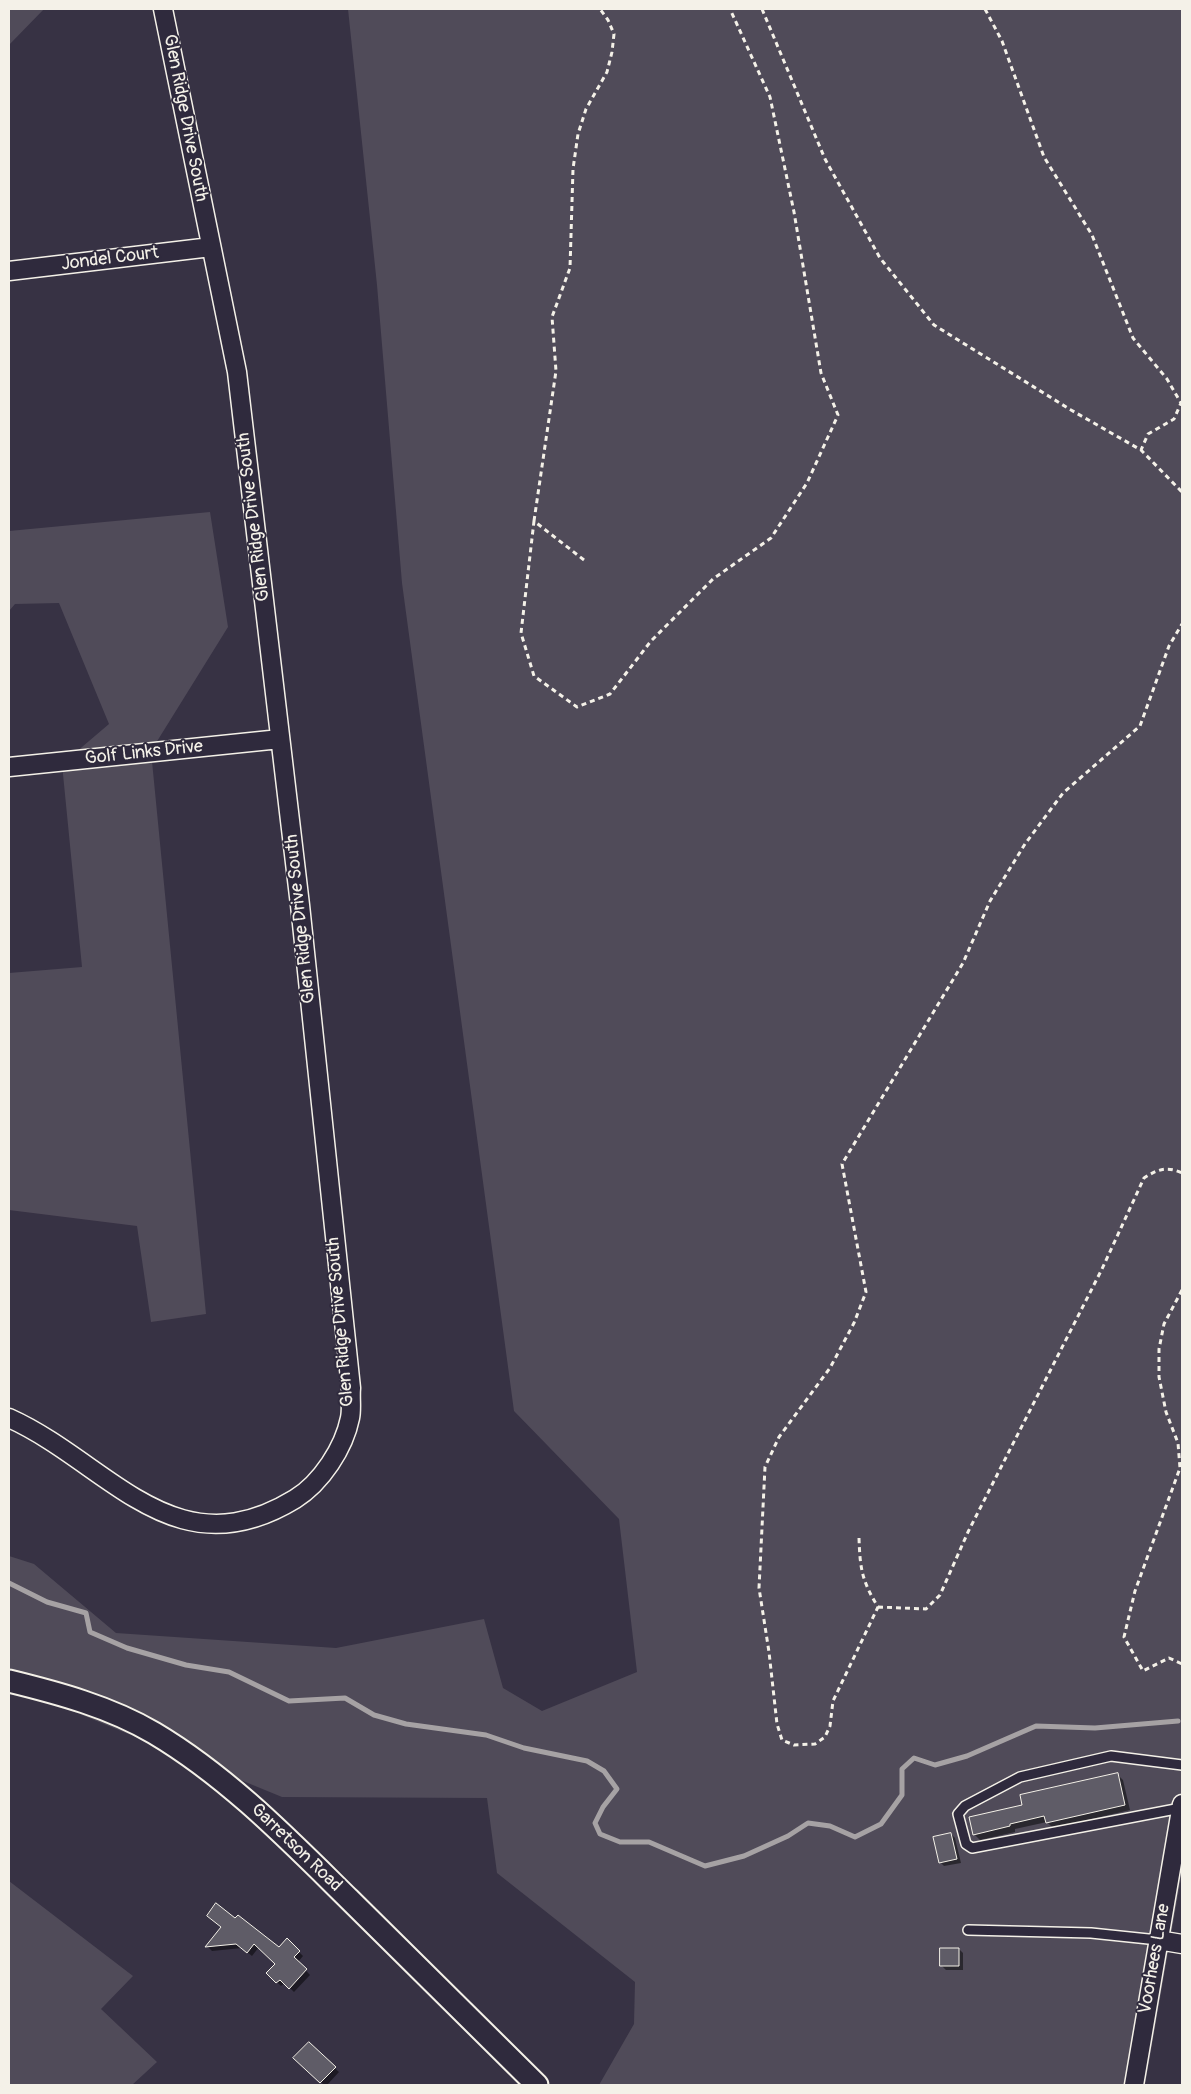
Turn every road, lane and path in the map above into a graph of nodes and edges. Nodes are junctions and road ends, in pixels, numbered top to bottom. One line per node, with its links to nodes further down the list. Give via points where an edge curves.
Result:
1 (163, 9): 6 (street, Glen Ridge Drive South)
2 (600, 9): 10 (path, via 614,34 612,52 607,72 586,109 578,134 573,169 570,268 552,317 556,371)
3 (730, 9): 10 (path, via 770,97 794,212 821,373 838,415 807,483 770,538 714,579 651,641 610,694 577,707 534,676 521,633)
4 (762, 9): 8 (path, via 825,159 880,258 934,325)
5 (985, 9): 8 (path, via 1002,41 1044,156 1092,235 1134,338 1167,379 1182,404 1174,419 1148,434)
6 (211, 247): 7 (street, Jondel Court); 13 (street, Glen Ridge Drive South, via 237,372)
7 (9, 271)
8 (1141, 450): 9 (path)
9 (1182, 492)
10 (534, 521): 11 (path)
11 (584, 560)
12 (1182, 624): 19 (path, via 1169,646 1140,726 1063,793 1025,844 990,901 963,963 842,1164 866,1292 830,1368 779,1437 765,1467 759,1588 776,1724 782,1740 794,1745 815,1744 825,1737 833,1701)
13 (280, 740): 14 (street, Golf Links Drive); 17 (street, Glen Ridge Drive South, via 351,1388 350,1418 340,1446 319,1477 288,1503 235,1522 205,1524 151,1508 63,1449)
14 (9, 767)
15 (1182, 1173): 19 (path, via 1172,1168 1144,1178 1102,1269 968,1532 940,1595 926,1609)
16 (1182, 1290): 20 (path, via 1164,1324 1159,1349 1159,1377 1166,1412 1178,1443 1180,1468 1136,1590 1124,1637 1143,1672 1169,1658)
17 (9, 1418)
18 (860, 1538): 19 (path, via 860,1568)
19 (878, 1607)
20 (1182, 1664)
21 (9, 1681): 27 (street, Garretson Road, via 122,1717 154,1733 222,1778 318,1868)
22 (1182, 1765): 23 (lane, via 1111,1756 1020,1777 964,1806 958,1814 966,1844 972,1848)
23 (1182, 1806): 25 (street, Voorhees Lane)
24 (968, 1930): 25 (lane, via 1091,1933)
25 (1158, 1940): 26 (street); 28 (street, Voorhees Lane)
26 (1182, 1944)
27 (537, 2085)
28 (1134, 2085)

